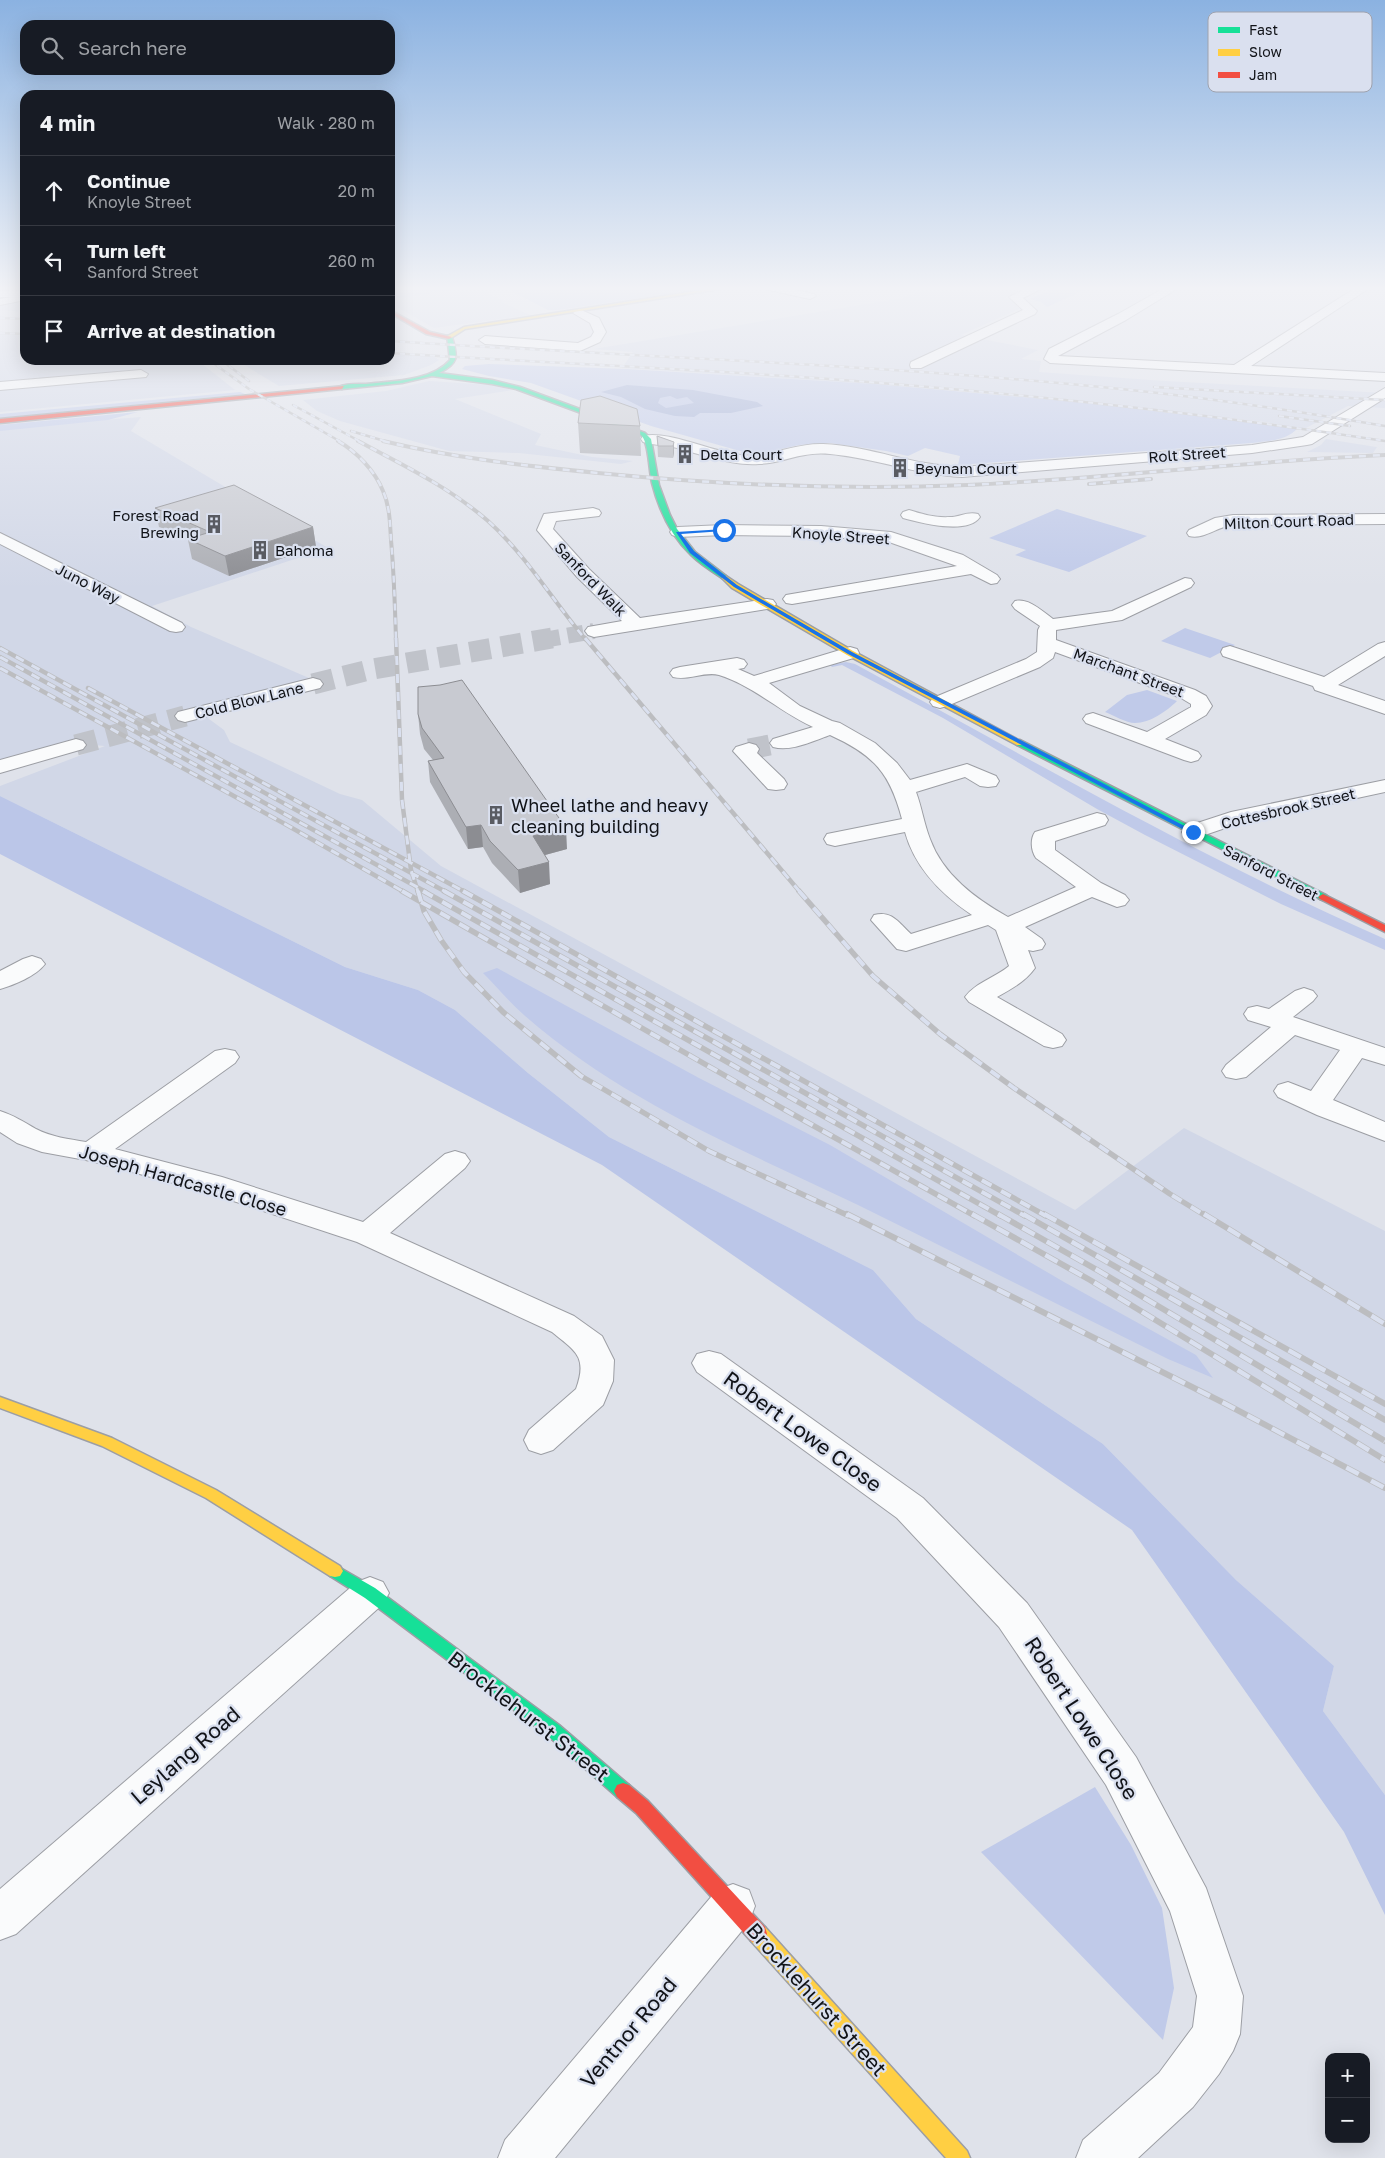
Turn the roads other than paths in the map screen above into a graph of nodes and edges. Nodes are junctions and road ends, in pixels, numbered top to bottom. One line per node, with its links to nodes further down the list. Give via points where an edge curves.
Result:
1 (344, 388): 6 (main road)
2 (517, 388): 7 (main road, via 637,432)
3 (1385, 392): 4 (street, Rolt Street)
4 (1356, 409): 5 (street); 7 (street, Rolt Street, via 1309,440 1294,444 968,471 935,470 824,449 802,449 764,460 735,459)
5 (1384, 412)
6 (0, 421)
7 (648, 439): 13 (main road, Sanford Street, via 655,484)
8 (593, 513): 23 (street, Sanford Walk, via 550,517 545,530)
9 (909, 515): 12 (street)
10 (972, 517): 12 (street)
11 (1385, 518): 14 (street, Milton Court Road, via 1233,520 1221,521)
12 (937, 523): 16 (street)
13 (678, 532): 16 (street, Knoyle Street, via 843,532); 20 (main road, Sanford Street, via 692,552 736,586)
14 (1195, 533)
15 (0, 538): 24 (street, Juno Way)
16 (899, 539): 17 (street, Knoyle Street, via 957,559)
17 (972, 569): 18 (street, Knoyle Street); 22 (street, via 795,598)
18 (991, 579)
19 (1185, 583): 26 (street, via 1116,616)
20 (767, 604): 23 (street); 29 (main road, Sanford Street)
21 (1021, 605): 26 (street)
22 (814, 608)
23 (636, 625): 25 (street)
24 (176, 627)
25 (594, 631)
26 (1048, 634): 34 (street, via 1048,651 1042,658); 39 (street, Marchant Street, via 1201,702 1199,711)
27 (1385, 648): 33 (street)
28 (1230, 652): 33 (street)
29 (850, 653): 31 (street); 34 (main road, Sanford Street)
30 (680, 673): 31 (street, via 728,668)
31 (753, 682): 38 (street, via 793,710)
32 (313, 684): 36 (street, Cold Blow Lane)
33 (1327, 684): 35 (street, via 1322,686)
34 (940, 702): 53 (main road, Sanford Street)
35 (1385, 708)
36 (185, 716)
37 (1093, 719): 39 (street)
38 (833, 728): 40 (street); 50 (street, via 874,749 892,769)
39 (1149, 740): 43 (street)
40 (780, 743)
41 (76, 745): 45 (street)
42 (749, 749): 48 (street, via 743,751)
43 (1191, 756)
44 (946, 758): 46 (street)
45 (0, 767)
46 (967, 770): 47 (street); 50 (street)
47 (988, 781)
48 (776, 784)
49 (1385, 786): 53 (street, Cottesbrook Street, via 1230,819)
50 (903, 789): 52 (street)
51 (1097, 820): 55 (street, via 1043,837 1044,853)
52 (915, 823): 54 (street); 58 (street, via 922,848 944,882)
53 (1193, 832): 59 (main road, Sanford Street)
54 (835, 839)
55 (1093, 888): 56 (street); 58 (street)
56 (1117, 900)
57 (883, 920): 58 (street, via 906,944)
58 (998, 921): 60 (street); 65 (street, via 1022,968 978,997)
59 (1385, 930)
60 (1033, 944)
61 (32, 964): 62 (street)
62 (0, 980)
63 (1304, 996): 64 (street)
64 (1273, 1019): 66 (street); 69 (street)
65 (1053, 1040)
66 (1356, 1046): 68 (street); 71 (street)
67 (225, 1057): 74 (street)
68 (1385, 1057)
69 (1236, 1071)
70 (1288, 1090): 71 (street)
71 (1316, 1103): 73 (street)
72 (0, 1120): 74 (street, Joseph Hardcastle Close, via 27,1136 52,1145)
73 (1385, 1132)
74 (91, 1152): 76 (street, Joseph Hardcastle Close, via 212,1184)
75 (455, 1161): 76 (street)
76 (368, 1235): 79 (street, Joseph Hardcastle Close, via 563,1324 590,1345 597,1360 591,1396)
77 (709, 1363): 85 (street, Robert Lowe Close, via 910,1508 1014,1615 1121,1771 1190,1904 1220,1996 1216,2034 1176,2090)
78 (0, 1402): 80 (main road, Brocklehurst Street, via 107,1442 211,1494)
79 (541, 1440)
80 (370, 1593): 81 (main road, Brocklehurst Street, via 553,1730 642,1807); 82 (street, Leylang Road)
81 (732, 1906): 83 (street, Ventnor Road); 84 (main road, Brocklehurst Street)
82 (0, 1918)
83 (524, 2158)
84 (960, 2158)
85 (1101, 2158)

